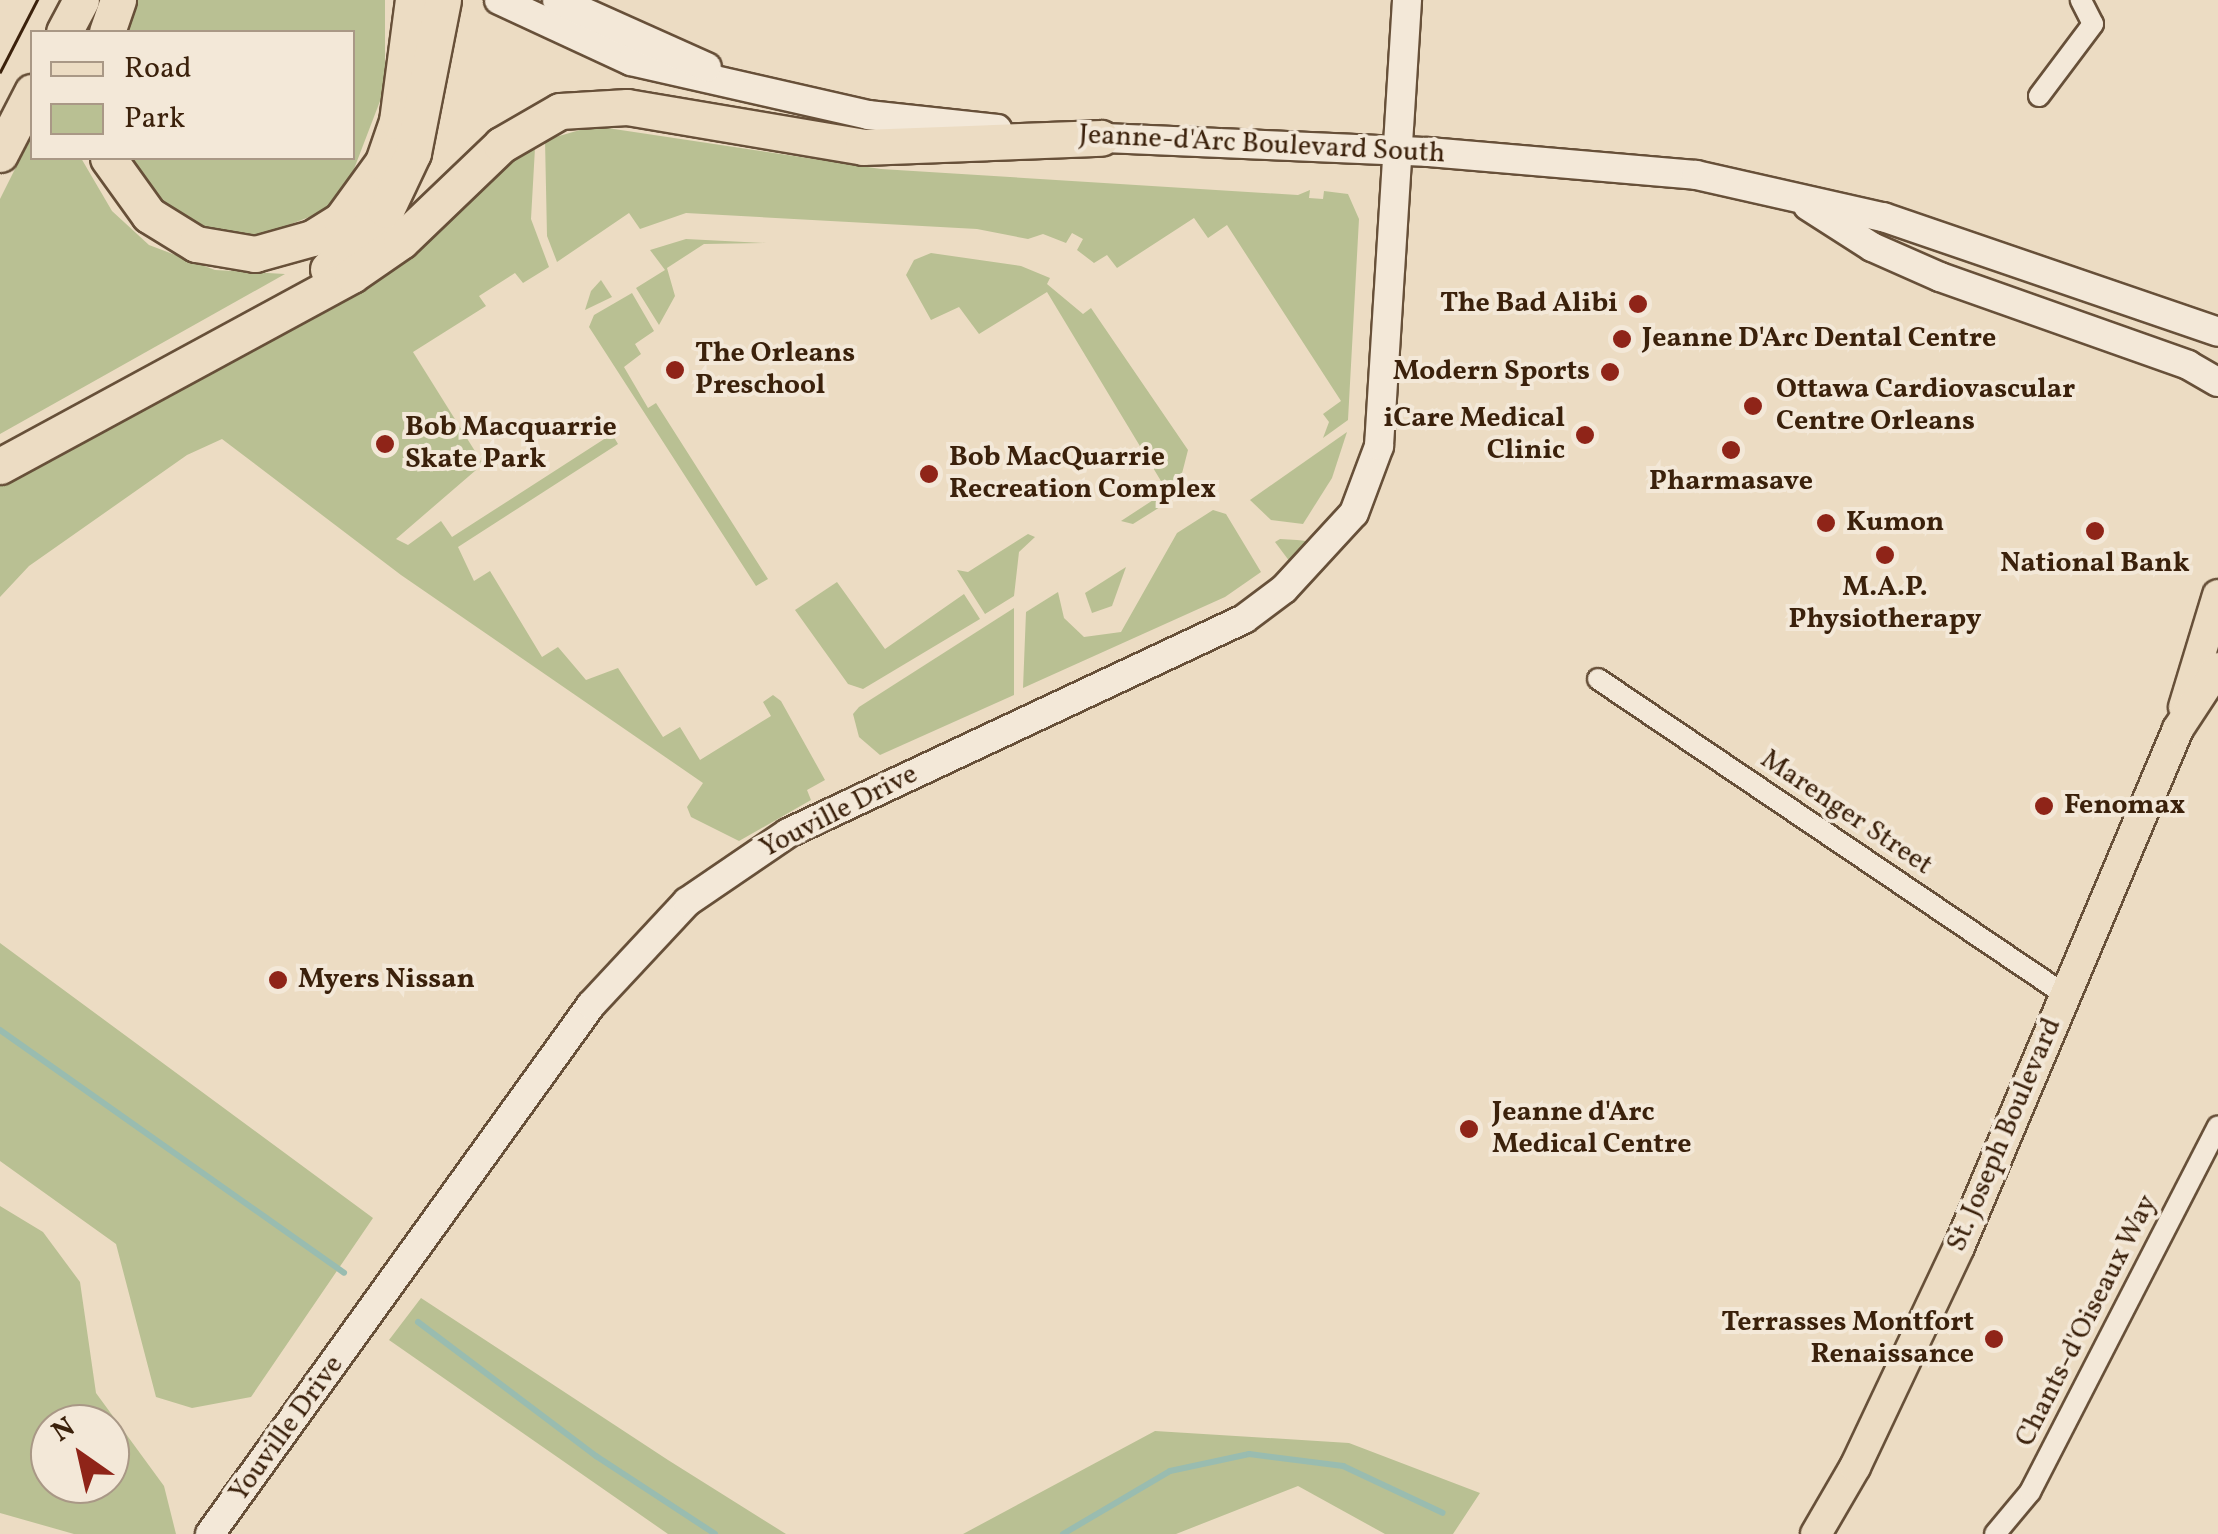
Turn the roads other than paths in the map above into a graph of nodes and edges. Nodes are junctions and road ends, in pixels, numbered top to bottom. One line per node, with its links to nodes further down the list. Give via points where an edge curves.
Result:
1 (81, 0): 9 (highway)
2 (118, 0): 10 (highway)
3 (413, 0): 17 (highway, via 397,121 383,162 352,207 312,238 255,254 196,244 149,215)
4 (442, 0): 19 (highway, via 423,118 386,210 356,246)
5 (499, 0): 11 (main road, Jeanne-d'Arc Boulevard South, via 631,61)
6 (557, 0): 11 (main road, Jeanne-d'Arc Boulevard South)
7 (1407, 0): 15 (main road, Youville Drive)
8 (2081, 0): 13 (street, via 2092,24)
9 (65, 30)
10 (108, 30)
11 (735, 81): 14 (main road, Jeanne-d'Arc Boulevard South, via 868,115)
12 (30, 96): 16 (highway)
13 (2038, 96)
14 (1102, 138): 15 (main road, Jeanne-d'Arc Boulevard South); 19 (highway, via 863,147 627,107 570,108 501,145 375,260)
15 (1399, 151): 18 (main road, Jeanne-d'Arc Boulevard South, via 1644,166); 30 (main road, Youville Drive, via 1378,446 1354,513 1340,530 1244,620 788,833 687,902 591,1005)
16 (0, 154)
17 (109, 160)
18 (1790, 194): 20 (main road, Jeanne-d'Arc Boulevard South, via 1883,217); 21 (main road, Jeanne-d'Arc Boulevard South, via 1872,247 1922,270 2188,365)
19 (262, 324): 22 (highway)
20 (2218, 332)
21 (2218, 382)
22 (0, 466)
23 (2218, 595): 26 (main road, St. Joseph Boulevard)
24 (2218, 668): 26 (main road, St. Joseph Boulevard)
25 (1598, 679): 27 (street, Marenger Street)
26 (2178, 729): 27 (main road, St. Joseph Boulevard)
27 (2064, 994): 29 (main road, St. Joseph Boulevard, via 1959,1247)
28 (2218, 1126): 31 (street, Chants-d'Oiseaux Way, via 2030,1492)
29 (1818, 1533)
30 (210, 1534)
31 (1996, 1534)

